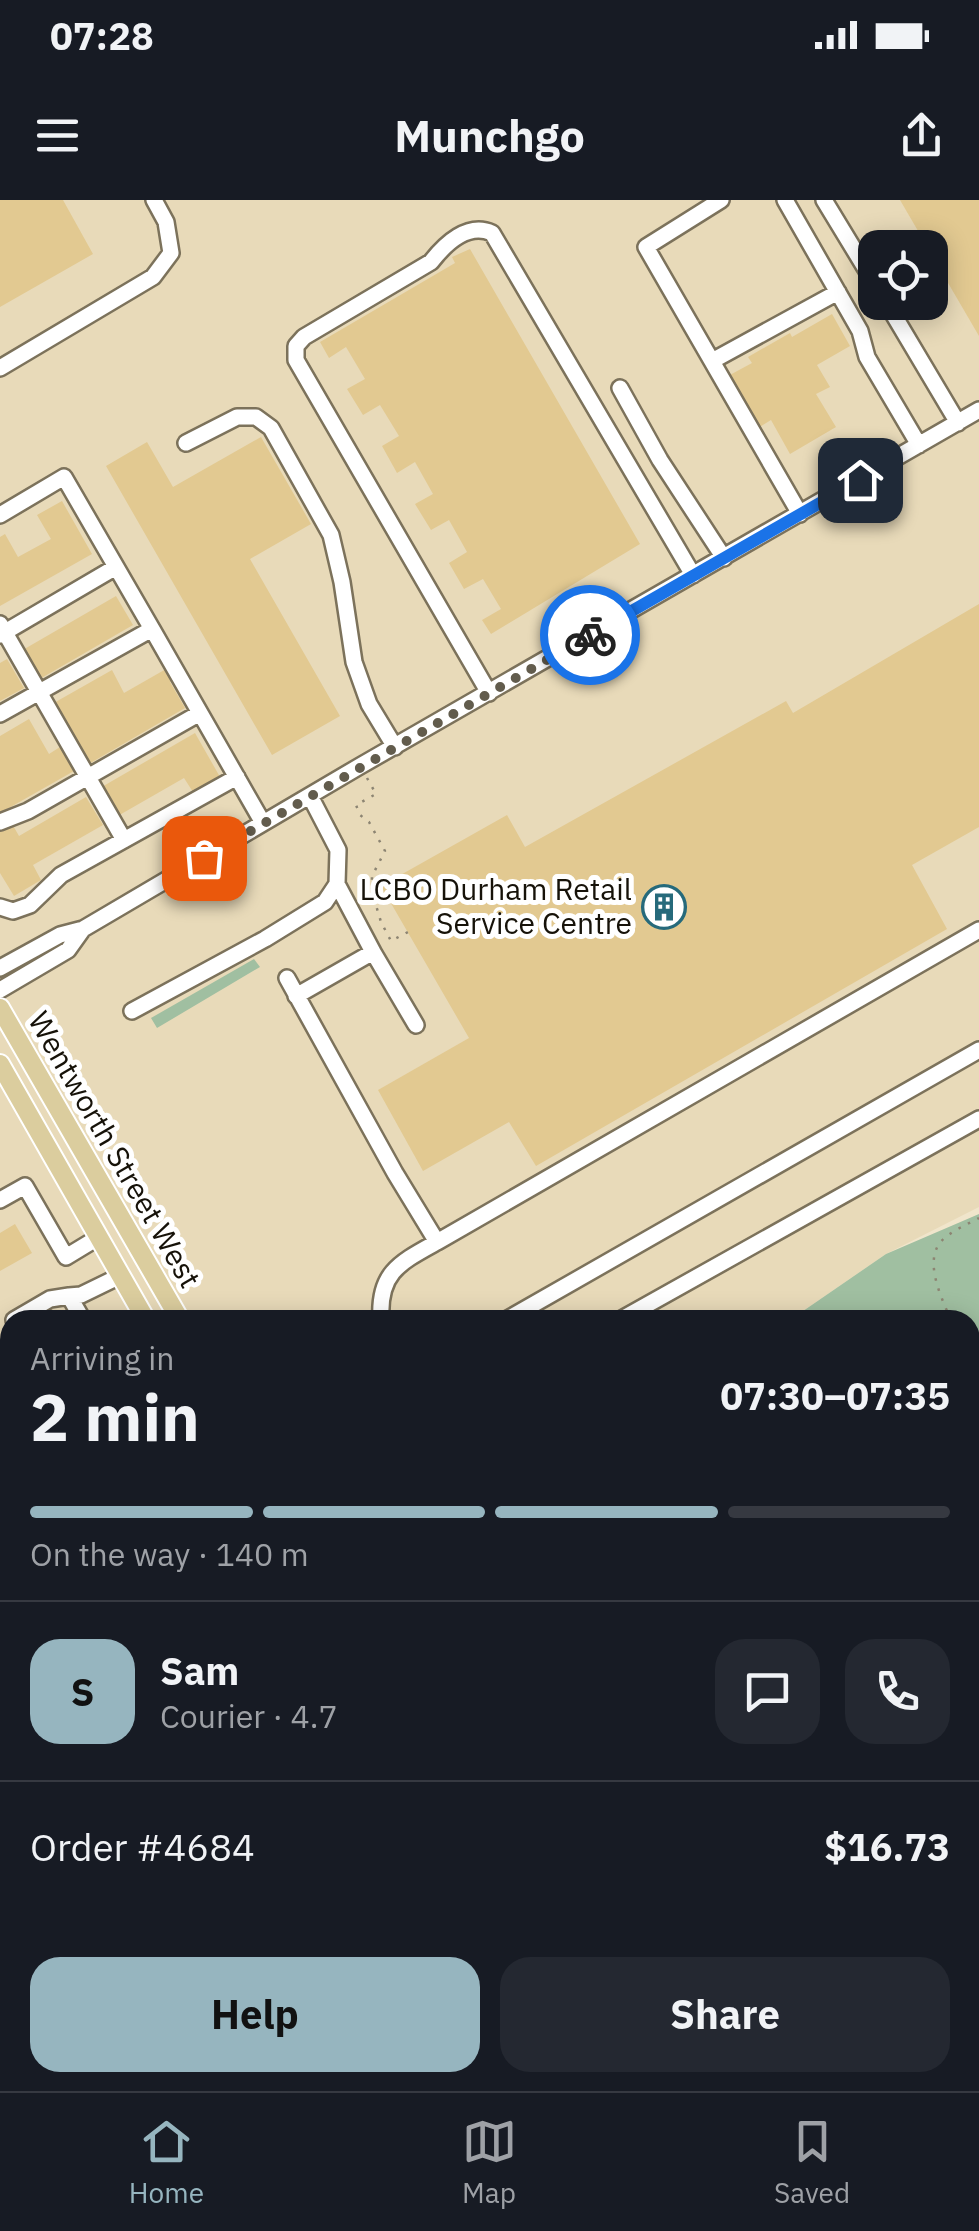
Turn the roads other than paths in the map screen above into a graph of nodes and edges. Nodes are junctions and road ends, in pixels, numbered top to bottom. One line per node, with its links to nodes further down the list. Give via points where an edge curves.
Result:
1 (154, 200): 9 (street, via 171,252 152,276)
2 (720, 200): 8 (street, via 646,246)
3 (785, 200): 6 (street)
4 (824, 200): 5 (street)
5 (858, 256)
6 (838, 292): 8 (street); 14 (street)
7 (897, 320): 12 (street)
8 (712, 361): 15 (street)
9 (0, 368)
10 (620, 388): 17 (street)
11 (979, 410): 12 (street)
12 (958, 423): 14 (street)
13 (186, 444): 26 (street, via 236,417 256,417 271,428 330,535 354,662)
14 (919, 445): 15 (street)
15 (800, 514): 17 (street)
16 (0, 515): 18 (street, via 64,477)
17 (724, 558): 19 (street)
18 (116, 567): 20 (street); 21 (street)
19 (693, 575): 23 (street); 23 (street, via 492,233 470,230 432,262 304,337 296,360)
20 (152, 629): 22 (street); 24 (street)
21 (2, 630): 22 (street)
22 (39, 692): 25 (street); 27 (street)
23 (489, 693): 26 (street)
24 (200, 713): 27 (street); 28 (street)
25 (0, 714)
26 (395, 747): 29 (street)
27 (88, 777): 30 (street); 32 (street)
28 (237, 777): 31 (street); 32 (street)
29 (310, 796): 31 (street); 33 (street, via 338,850)
30 (0, 822)
31 (264, 823): 35 (street)
32 (124, 840): 34 (street, via 61,875 30,905 13,912)
33 (337, 884): 37 (street); 43 (street, via 325,902)
34 (0, 907)
35 (84, 929): 38 (street, via 60,934); 40 (street, via 68,950)
36 (979, 930): 50 (street)
37 (372, 952): 41 (street); 44 (street)
38 (0, 968)
39 (287, 978): 41 (street)
40 (0, 990)
41 (296, 996): 50 (street)
42 (0, 1008): 56 (main road, Wentworth Street West)
43 (132, 1011)
44 (416, 1026)
45 (979, 1050): 58 (street)
46 (0, 1064): 49 (main road, Wentworth Street West)
47 (979, 1119): 59 (street)
48 (0, 1200): 49 (street, via 24,1186 66,1257)
49 (98, 1237): 51 (main road, Wentworth Street West)
50 (437, 1242): 57 (street, via 387,1278)
51 (120, 1276): 52 (street); 55 (main road, Wentworth Street West)
52 (69, 1296): 53 (street); 54 (street)
53 (30, 1310)
54 (77, 1310)
55 (140, 1310)
56 (174, 1310)
57 (381, 1310)
58 (524, 1310)
59 (638, 1310)

